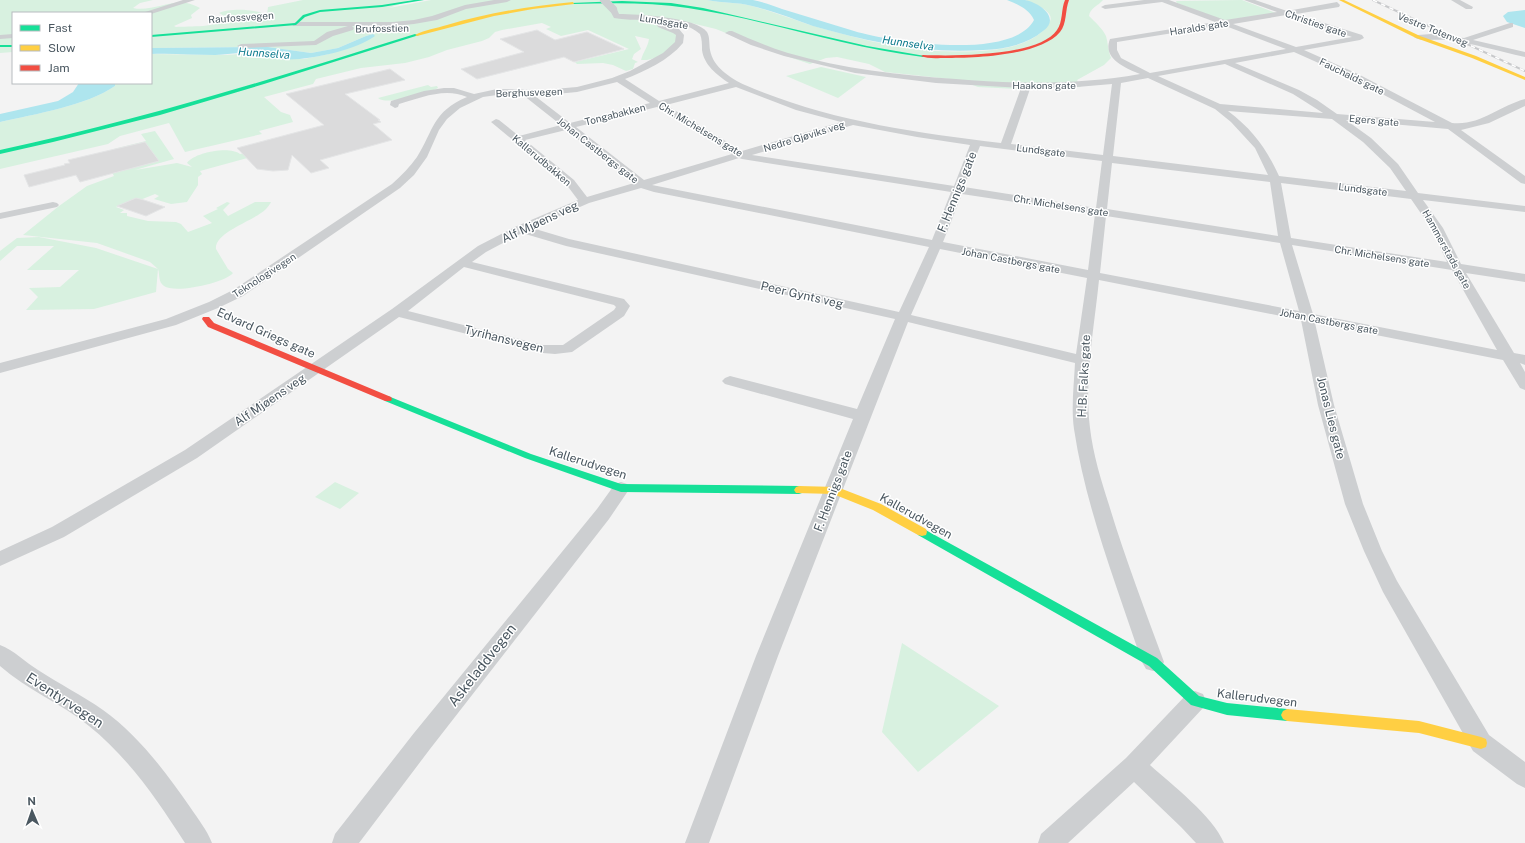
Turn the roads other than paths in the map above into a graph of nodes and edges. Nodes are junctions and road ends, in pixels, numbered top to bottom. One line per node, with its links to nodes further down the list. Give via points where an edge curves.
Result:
1 (191, 0): 13 (street)
2 (422, 0): 18 (main road, via 320,11 304,16)
3 (507, 0): 16 (street, via 465,7)
4 (604, 0): 14 (street, bridge)
5 (1067, 0): 54 (main road, via 1060,28 1055,35 1042,42 1000,54 951,57 875,51 722,12 669,4 606,2 522,9 453,24 159,114)
6 (1162, 0): 12 (street); 17 (street, Fauchalds gate)
7 (1248, 0): 15 (street, Christies gate)
8 (1351, 0): 25 (main road, Vestre Totenveg)
9 (1455, 0): 11 (street)
10 (1337, 2): 15 (street, Haralds gate, via 1336,5); 25 (main road, Vestre Totenveg)
11 (1469, 7)
12 (1106, 8)
13 (149, 12)
14 (615, 12): 35 (street, Berghusvegen, via 624,19 667,26 680,35 680,40 670,51); 38 (street, Lundsgate, via 675,21 698,29 705,36 707,54 712,64)
15 (1288, 13): 17 (street, Haralds gate); 24 (street, Christies gate)
16 (421, 21): 18 (street, Raufossvegen, via 392,24); 29 (street, Brufosstien, via 425,24 423,26 341,30 316,43)
17 (1224, 23): 30 (street, Fauchalds gate); 34 (street, Haralds gate, via 1114,41 1113,53 1118,60)
18 (296, 24): 22 (main road, Raufossvegen)
19 (1510, 25): 26 (street)
20 (729, 33): 39 (street, Haakons gate, via 795,57 856,70 917,79)
21 (12, 36): 23 (street)
22 (152, 36)
23 (0, 37)
24 (1360, 38): 30 (street, Haakons gate)
25 (1425, 38): 26 (street); 32 (main road, Vestre Totenveg); 32 (main road, Vestre Totenveg)
26 (1465, 41): 31 (street)
27 (0, 46): 28 (main road)
28 (12, 46)
29 (241, 46)
30 (1294, 49): 33 (street, Haakons gate); 50 (street, Fauchalds gate, via 1355,76)
31 (1525, 55)
32 (1474, 57): 36 (main road, Vestre Totenveg)
33 (1224, 62): 34 (street, Haakons gate); 46 (street, Hammerstads gate, via 1296,92)
34 (1148, 74): 37 (street, Haakons gate); 45 (street, Jonas Lies gate)
35 (618, 78): 40 (street, Berghusvegen, via 577,89); 43 (street, Chr. Michelsens gate)
36 (1525, 79)
37 (1117, 81): 39 (street, Haakons gate, via 1073,86); 56 (street, H.B. Falks gate)
38 (737, 84): 43 (street, Tongabakken); 48 (street, Lundsgate, via 793,106)
39 (1026, 87): 53 (street)
40 (526, 93): 41 (street, Berghusvegen, via 489,93); 49 (street, Johan Castbergs gate)
41 (474, 97): 44 (street, via 448,89 394,103); 81 (street, Teknologivegen, via 455,108 438,124 420,160 392,189 238,293 171,322)
42 (1525, 102): 50 (street, Egers gate, via 1486,122 1461,127)
43 (659, 103): 49 (street, Tongabakken); 55 (street, Chr. Michelsens gate)
44 (395, 105)
45 (1218, 107): 46 (street, Egers gate); 57 (street, Jonas Lies gate, via 1234,120 1258,148)
46 (1337, 117): 50 (street, Egers gate); 61 (street, Hammerstads gate, via 1384,155)
47 (496, 122): 51 (street, Kallerudbakken)
48 (851, 122): 52 (street, Lundsgate); 55 (street, Nedre Gjøviks veg)
49 (567, 126): 51 (street, Tongabakken); 59 (street, Johan Castbergs gate)
50 (1450, 126): 58 (street, Fauchalds gate)
51 (517, 140): 62 (street, Kallerudbakken, via 570,182)
52 (976, 143): 53 (street, Lundsgate); 60 (street, F. Hennigs gate)
53 (1005, 146): 56 (street, Lundsgate)
54 (0, 152)
55 (742, 156): 59 (street, Nedre Gjøviks veg); 60 (street, Chr. Michelsens gate)
56 (1107, 158): 57 (street, Lundsgate); 65 (street, H.B. Falks gate)
57 (1275, 179): 61 (street, Lundsgate); 68 (street, Jonas Lies gate)
58 (1524, 179)
59 (643, 185): 62 (street, Alf Mjøens veg); 69 (street, Johan Castbergs gate)
60 (958, 189): 65 (street, Chr. Michelsens gate); 69 (street, F. Hennigs gate)
61 (1414, 196): 64 (street, Lundsgate); 71 (street, Hammerstads gate, via 1437,228)
62 (585, 201): 67 (street, Alf Mjøens veg)
63 (53, 205): 66 (street)
64 (1525, 209)
65 (1101, 211): 68 (street, Chr. Michelsens gate); 72 (street, H.B. Falks gate)
66 (0, 216)
67 (521, 229): 70 (street, Alf Mjøens veg); 75 (street, Peer Gynts veg, via 566,242)
68 (1285, 241): 71 (street, Chr. Michelsens gate); 76 (street, Jonas Lies gate)
69 (936, 245): 72 (street, Johan Castbergs gate); 75 (street, F. Hennigs gate)
70 (462, 263): 74 (street, Alf Mjøens veg); 74 (street, Tyrihansvegen, via 619,302 623,306 619,313 567,349 555,350)
71 (1456, 267): 73 (street, Chr. Michelsens gate); 78 (street, Hammerstads gate)
72 (1093, 275): 76 (street, Johan Castbergs gate); 79 (street, H.B. Falks gate)
73 (1525, 278)
74 (397, 312): 82 (street, Alf Mjøens veg)
75 (903, 317): 79 (street, Peer Gynts veg); 85 (street, F. Hennigs gate)
76 (1307, 317): 78 (street, Johan Castbergs gate); 92 (street, Jonas Lies gate, via 1326,405 1355,508 1390,586)
77 (206, 319): 82 (main road, Edvard Griegs gate, via 211,325)
78 (1509, 357): 80 (street, Johan Castbergs gate); 84 (street, Hammerstads gate)
79 (1083, 360): 90 (street, H.B. Falks gate, via 1082,428 1092,478 1108,533)
80 (1525, 360)
81 (0, 368)
82 (317, 368): 86 (main road, Kallerudvegen, via 528,456); 88 (street, Alf Mjøens veg, via 191,454 58,532)
83 (730, 381): 85 (street)
84 (1525, 385)
85 (862, 416): 87 (street, F. Hennigs gate)
86 (621, 488): 87 (main road, Kallerudvegen); 96 (street, Askeladdvegen)
87 (834, 490): 90 (main road, Kallerudvegen, via 877,507); 97 (street, F. Hennigs gate, via 767,656)
88 (0, 560)
89 (0, 654): 95 (street, Eventyrvegen, via 21,671 96,718 119,739 142,762)
90 (1153, 662): 91 (main road, Kallerudvegen)
91 (1196, 700): 92 (main road, Kallerudvegen, via 1227,709 1419,727); 93 (street)
92 (1480, 743): 94 (street, Jonas Lies gate)
93 (1134, 766): 98 (street); 99 (street, via 1190,818)
94 (1525, 776)
95 (200, 843)
96 (344, 843)
97 (697, 843)
98 (1050, 843)
99 (1212, 843)

